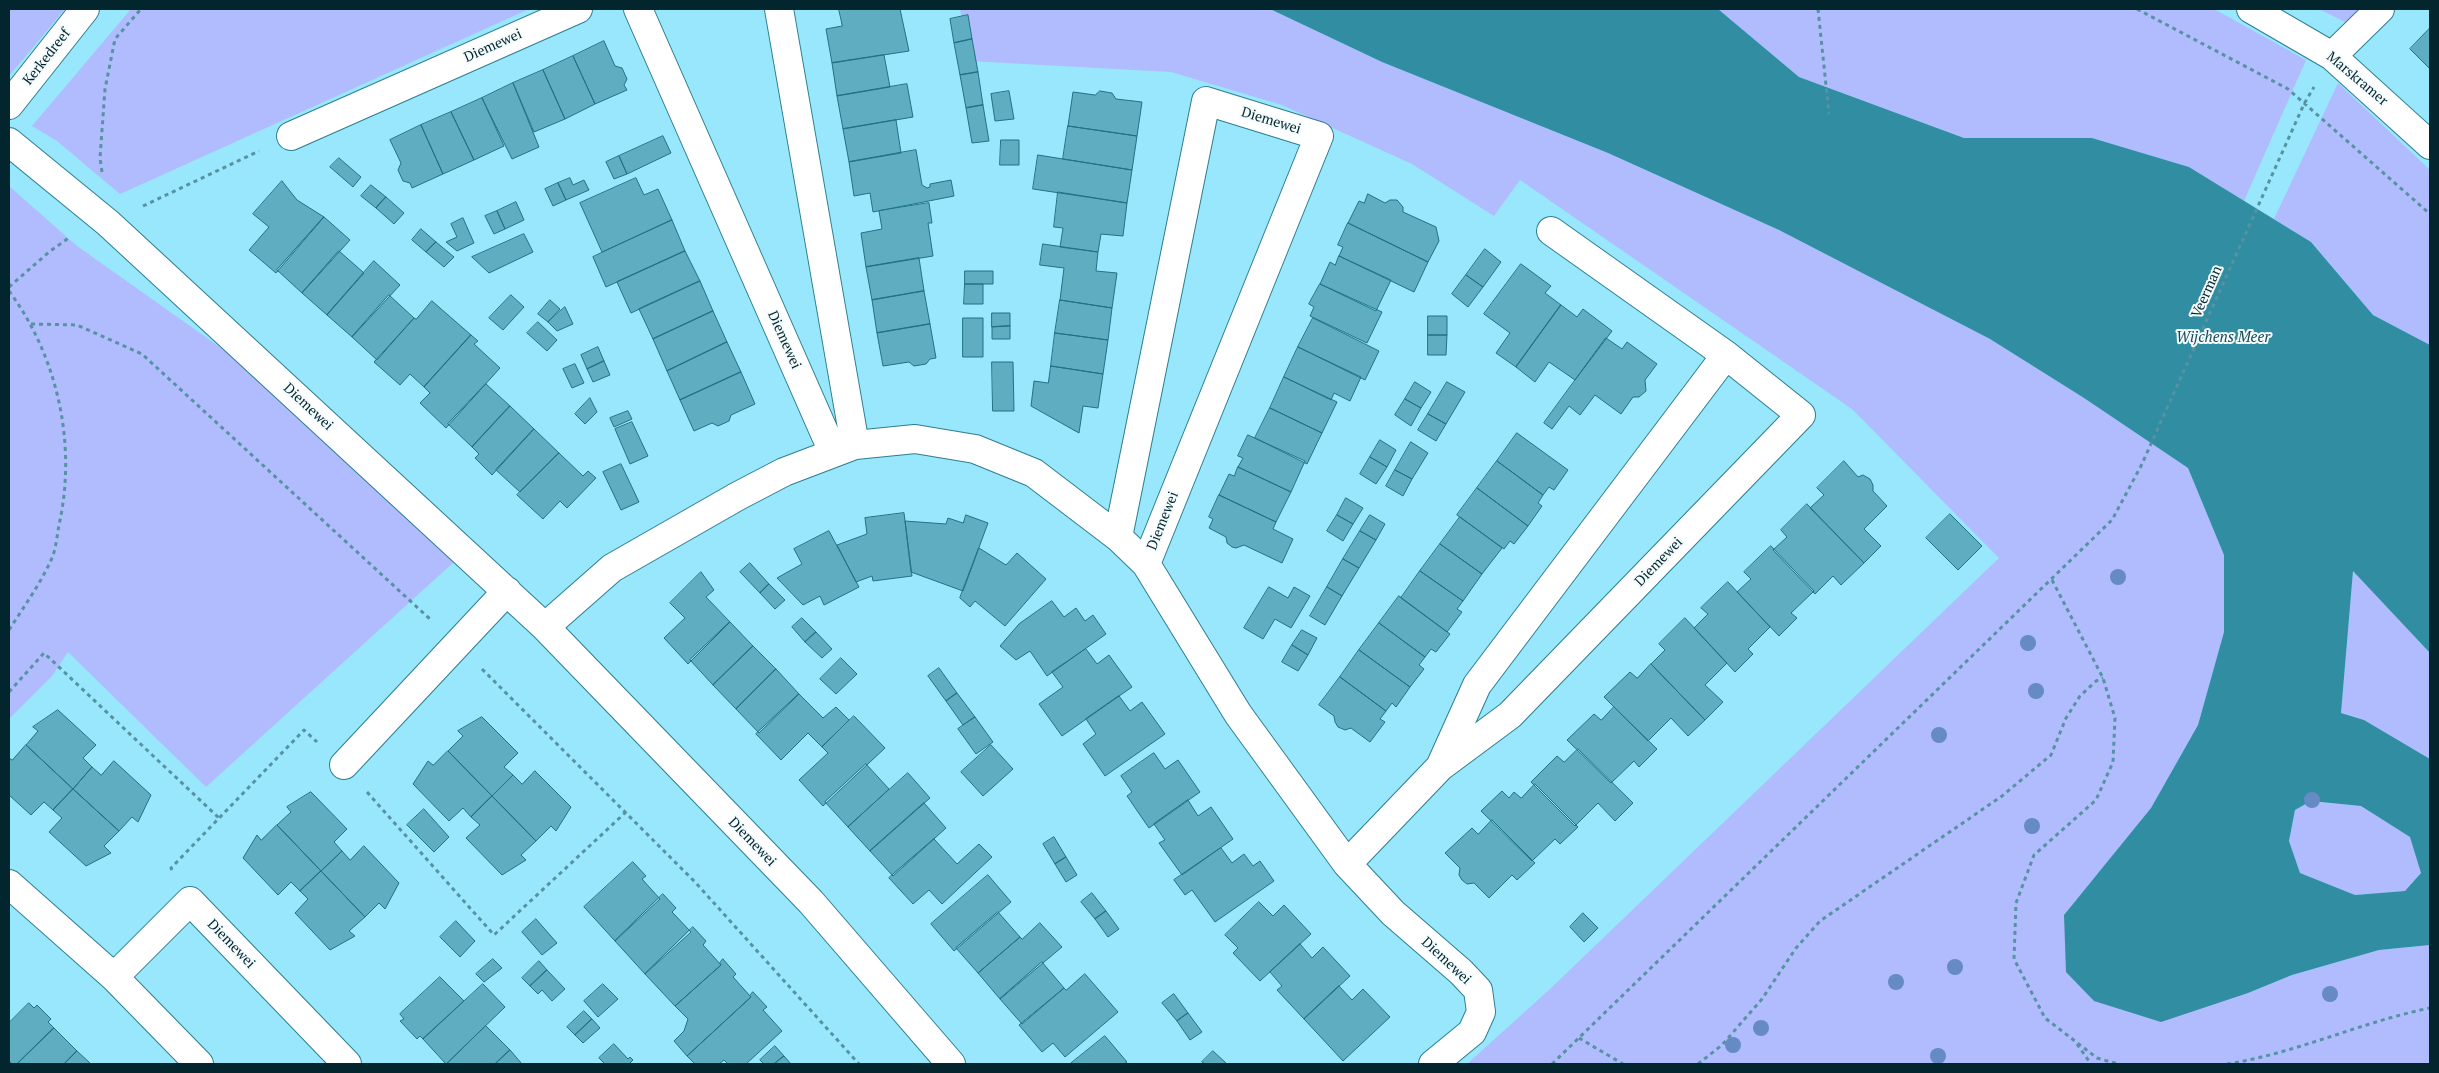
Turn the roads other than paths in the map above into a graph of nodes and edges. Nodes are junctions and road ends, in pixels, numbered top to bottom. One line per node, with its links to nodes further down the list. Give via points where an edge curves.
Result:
1 (85, 9): 8 (street, Kerkedreef)
2 (578, 9): 9 (street, Diemewei)
3 (638, 9): 14 (street, Diemewei)
4 (779, 9): 14 (street)
5 (2250, 9): 7 (street, Marskramer)
6 (2380, 9): 7 (street)
7 (2332, 56): 11 (street, Marskramer)
8 (9, 105)
9 (291, 136)
10 (9, 142): 17 (street, Diemewei, via 108,222)
11 (2430, 145)
12 (1551, 232): 13 (street, Diemewei)
13 (1726, 355): 20 (street, Diemewei, via 1477,685); 20 (street, Diemewei, via 1801,415 1510,715)
14 (844, 448): 15 (street, Diemewei, via 915,440 975,449 1034,473); 18 (street, Diemewei, via 784,472 612,568)
15 (1118, 536): 16 (street, Diemewei); 16 (street, Diemewei, via 1206,101 1319,136)
16 (1146, 564): 21 (street, Diemewei, via 1238,714)
17 (507, 591): 18 (street, Diemewei); 19 (street)
18 (545, 627): 26 (street, Diemewei, via 811,902)
19 (344, 765)
20 (1440, 767): 21 (street, Diemewei)
21 (1347, 864): 27 (street, Diemewei, via 1393,913 1478,990 1481,1012 1472,1032)
22 (9, 884): 23 (street)
23 (114, 977): 24 (street); 25 (street, Diemewei, via 190,901)
24 (199, 1064)
25 (347, 1064)
26 (951, 1064)
27 (1433, 1064)

